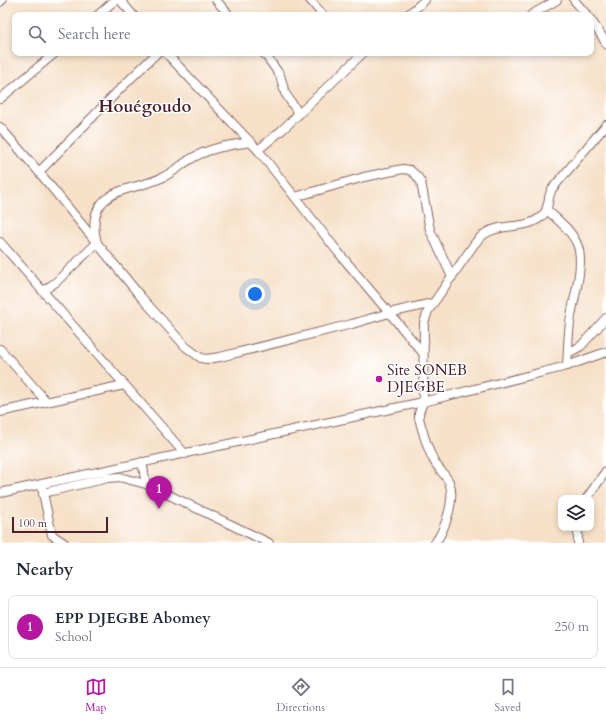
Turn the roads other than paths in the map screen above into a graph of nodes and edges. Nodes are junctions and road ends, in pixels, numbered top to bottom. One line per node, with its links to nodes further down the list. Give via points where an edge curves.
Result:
1 (115, 0): 8 (street)
2 (120, 0): 9 (street)
3 (216, 0): 10 (street)
4 (310, 0): 11 (street)
5 (425, 0): 12 (street)
6 (557, 0): 13 (street)
7 (574, 0): 14 (street)
8 (101, 12)
9 (130, 12)
10 (226, 12)
11 (320, 12)
12 (411, 12)
13 (536, 12)
14 (584, 12)
15 (594, 24): 16 (street)
16 (606, 42)
17 (51, 56): 22 (street)
18 (154, 56): 28 (street)
19 (169, 56): 26 (street)
20 (266, 56): 23 (street, via 280,75 286,94)
21 (358, 56): 23 (street)
22 (0, 99)
23 (299, 114): 27 (street)
24 (606, 125): 30 (street, via 552,189)
25 (0, 127): 28 (street)
26 (251, 142): 27 (street); 32 (street, via 202,153 162,178 107,198 95,214)
27 (258, 150): 29 (street)
28 (39, 172): 32 (street)
29 (295, 197): 33 (street, via 364,177 403,169 410,170 421,182 430,230); 36 (street)
30 (547, 210): 33 (street, via 532,223 524,226 505,226 482,236); 41 (street, via 573,237 580,256)
31 (0, 242): 34 (street)
32 (97, 243): 34 (street); 36 (street, via 186,347 201,358 207,359)
33 (452, 276): 35 (street)
34 (43, 291): 43 (street)
35 (433, 304): 36 (street); 40 (street, via 424,323)
36 (390, 313): 40 (street)
37 (606, 318): 41 (street, via 581,346)
38 (0, 349): 44 (street)
39 (606, 352): 42 (street)
40 (423, 353): 45 (street)
41 (568, 353): 42 (street)
42 (568, 366): 45 (street)
43 (124, 385): 44 (street); 47 (street)
44 (46, 401): 46 (street)
45 (423, 402): 47 (street); 58 (street, via 418,413 424,435 432,458 451,489 446,523)
46 (0, 412)
47 (185, 454): 48 (street)
48 (142, 462): 50 (street); 51 (street)
49 (606, 471): 54 (street)
50 (41, 484): 52 (street); 53 (street)
51 (146, 484): 53 (street, via 108,478); 57 (street)
52 (0, 493)
53 (43, 493): 56 (street, via 52,535)
54 (589, 495)
55 (578, 531): 59 (street)
56 (64, 543)
57 (270, 543)
58 (435, 543)
59 (578, 543)

